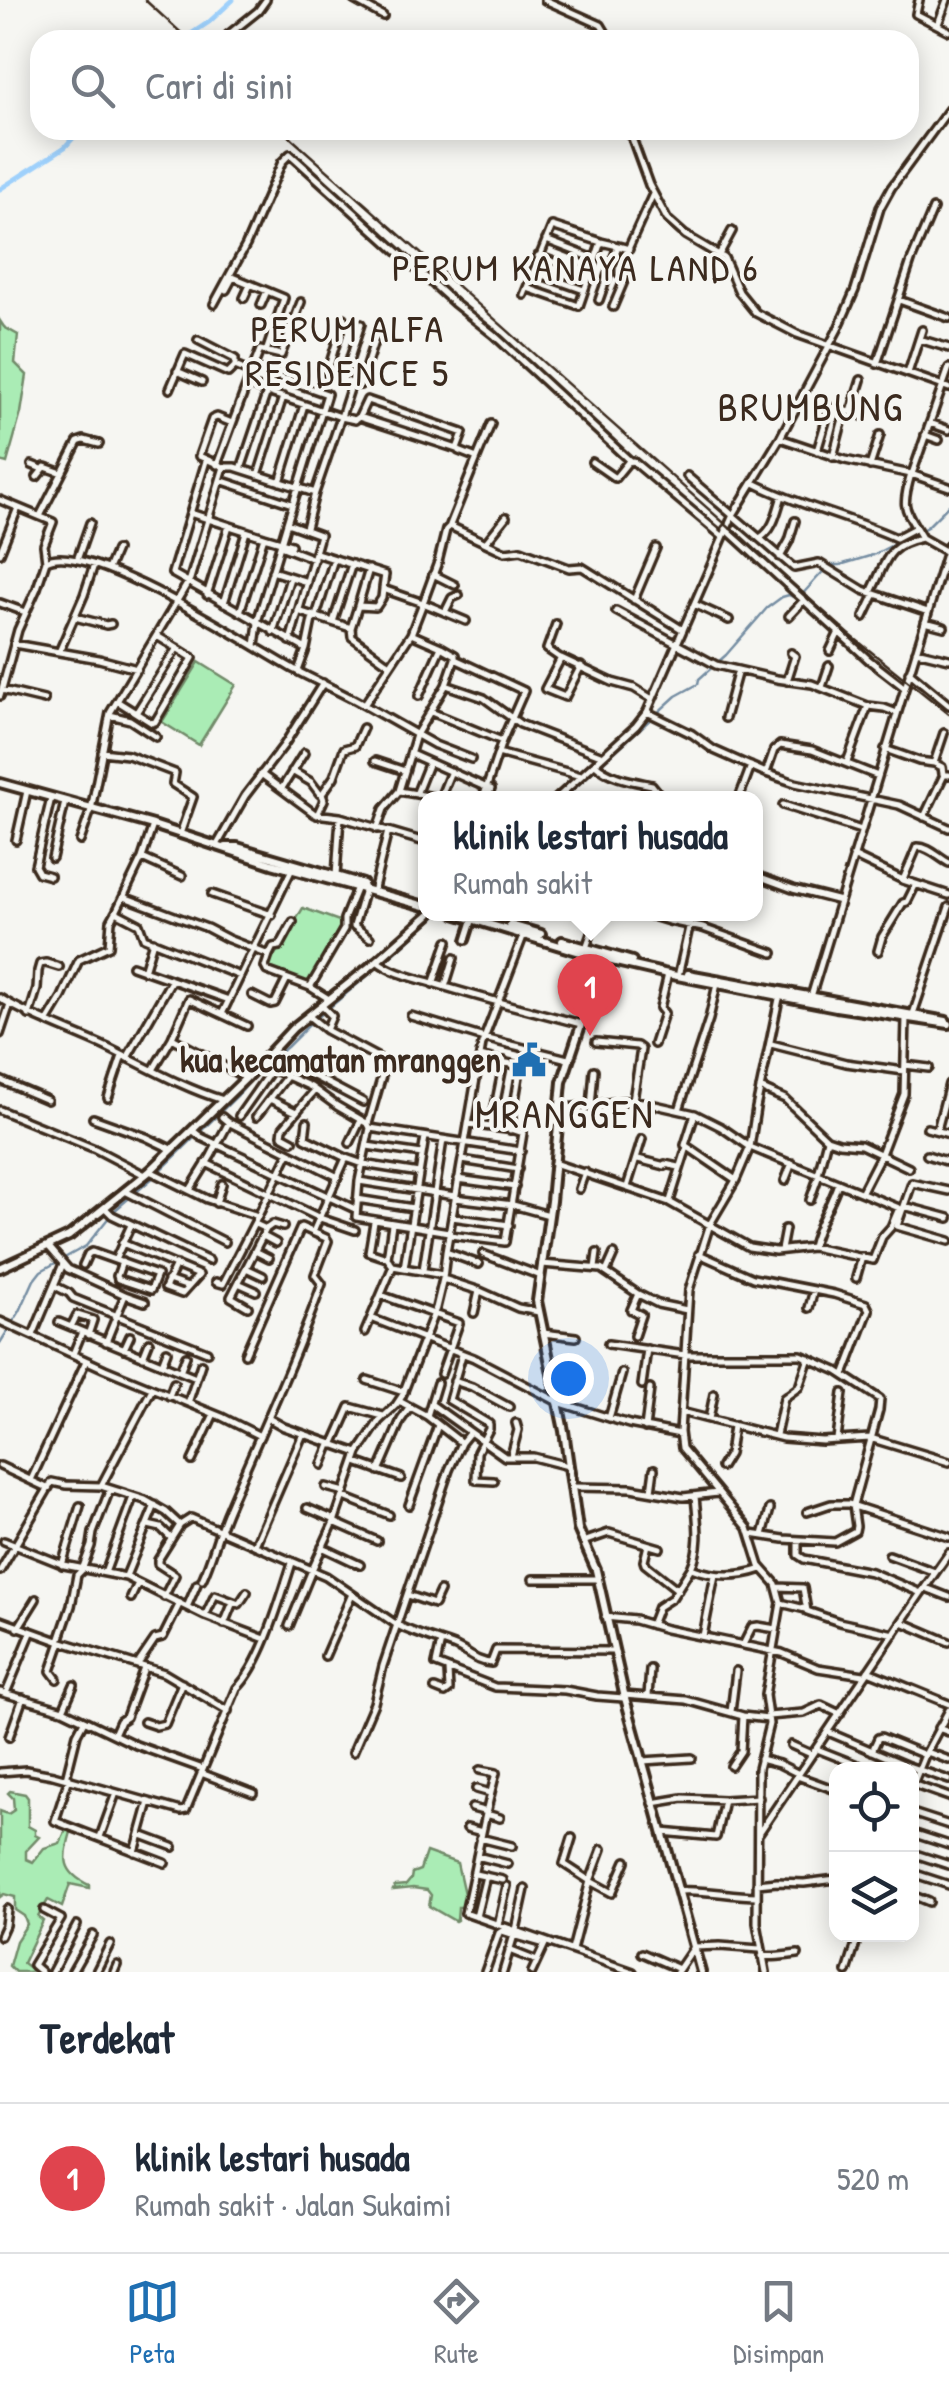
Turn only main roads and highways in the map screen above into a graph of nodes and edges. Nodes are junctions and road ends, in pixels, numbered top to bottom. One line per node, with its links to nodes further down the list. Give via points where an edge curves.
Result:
1 (0, 783): 2 (main road)
2 (221, 846): 3 (main road); 3 (main road)
3 (370, 889): 4 (main road)
4 (418, 902)
5 (423, 921): 13 (main road, via 330,1000 326,1011 294,1028 267,1065 130,1193 77,1231)
6 (486, 921): 8 (main road)
7 (489, 921): 8 (main road)
8 (548, 939): 9 (main road); 9 (main road)
9 (604, 956): 10 (main road); 14 (main road, via 562,1082 538,1312 576,1520 598,1579)
10 (648, 967): 11 (main road); 11 (main road)
11 (780, 994): 12 (main road)
12 (949, 1023)
13 (0, 1268)
14 (701, 1972)

